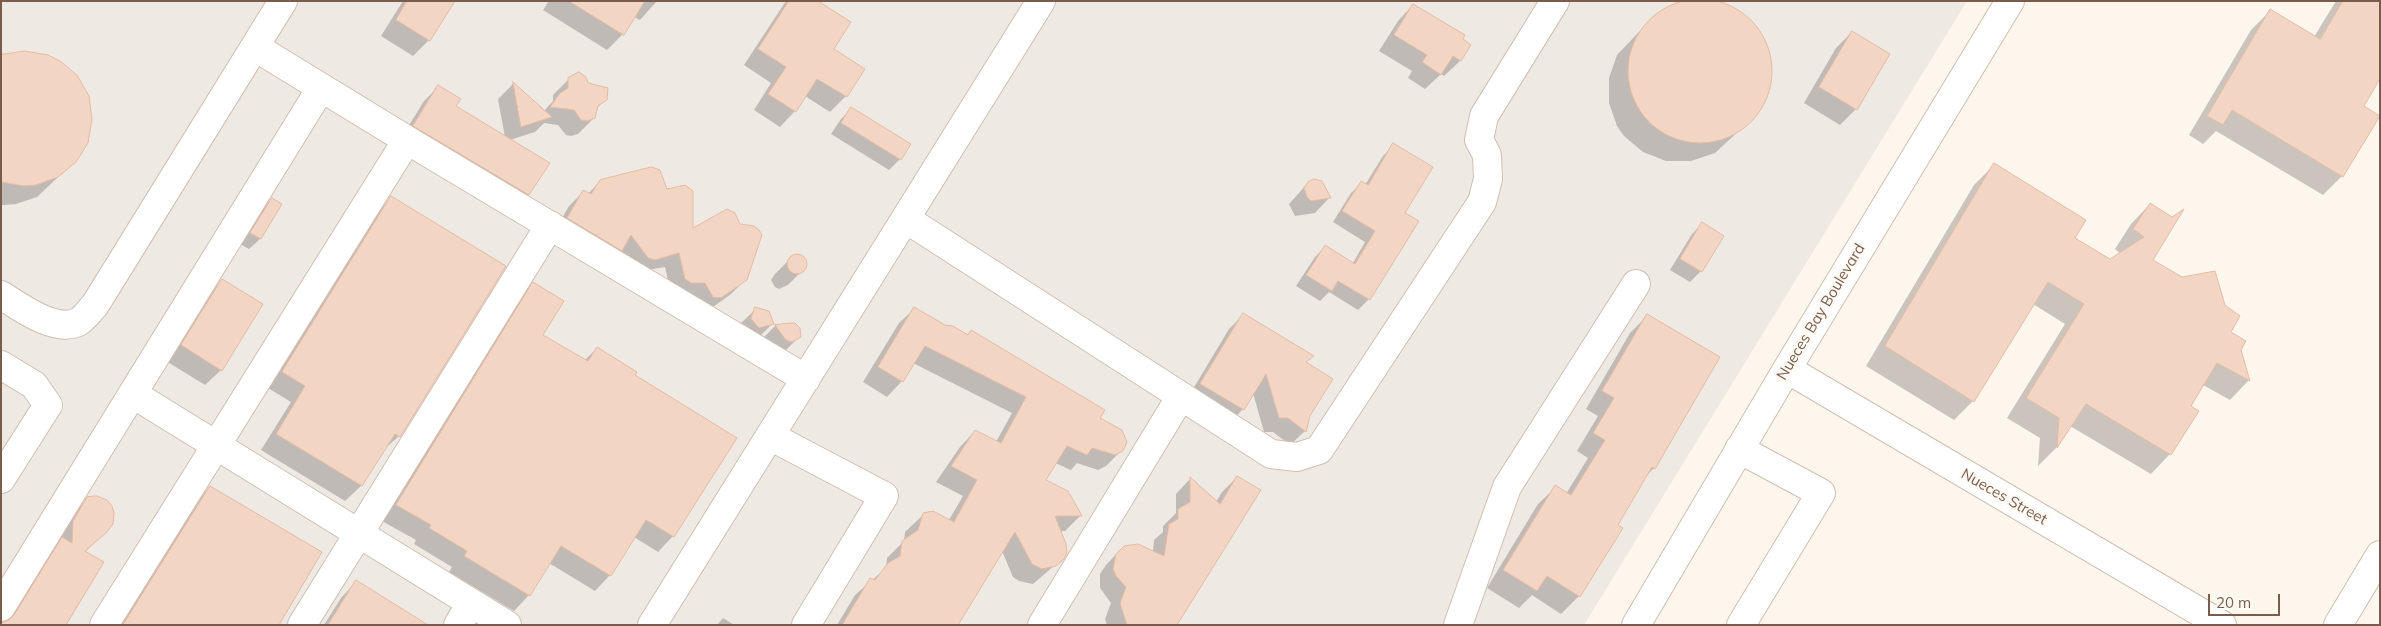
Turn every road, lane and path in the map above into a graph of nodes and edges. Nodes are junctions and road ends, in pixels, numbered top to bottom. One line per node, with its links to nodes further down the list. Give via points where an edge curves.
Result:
1 (283, 1): 5 (street)
2 (1041, 1): 8 (street)
3 (1555, 1): 16 (street, via 1484,116 1479,140 1487,155 1488,179 1482,202 1319,450 1297,457 1271,454)
4 (2010, 1): 13 (street, Nueces Bay Boulevard)
5 (255, 47): 6 (street); 11 (street, via 95,305 78,322 61,324 37,318)
6 (321, 88): 7 (street); 15 (street)
7 (408, 140): 9 (street); 18 (street)
8 (906, 219): 14 (street); 16 (street)
9 (550, 225): 14 (street); 21 (street)
10 (1636, 284): 25 (street, via 1507,487)
11 (1, 295)
12 (1, 365): 20 (street, via 34,384 48,405)
13 (1786, 368): 19 (street, Nueces Bay Boulevard); 34 (street, Nueces Street)
14 (806, 378): 17 (street)
15 (133, 394): 18 (street); 23 (street)
16 (1181, 396): 32 (street)
17 (770, 436): 30 (street); 31 (street, via 884,496)
18 (216, 445): 21 (street); 27 (street)
19 (1739, 449): 26 (street, Nueces Bay Boulevard); 33 (street, via 1821,493)
20 (1, 479)
21 (358, 533): 24 (street); 28 (street)
22 (2380, 555): 35 (street)
23 (1, 607)
24 (465, 614): 29 (street)
25 (1461, 624)
26 (1638, 624)
27 (104, 625)
28 (302, 625)
29 (507, 625)
30 (652, 625)
31 (806, 625)
32 (1042, 625)
33 (1741, 625)
34 (2222, 625)
35 (2338, 625)

